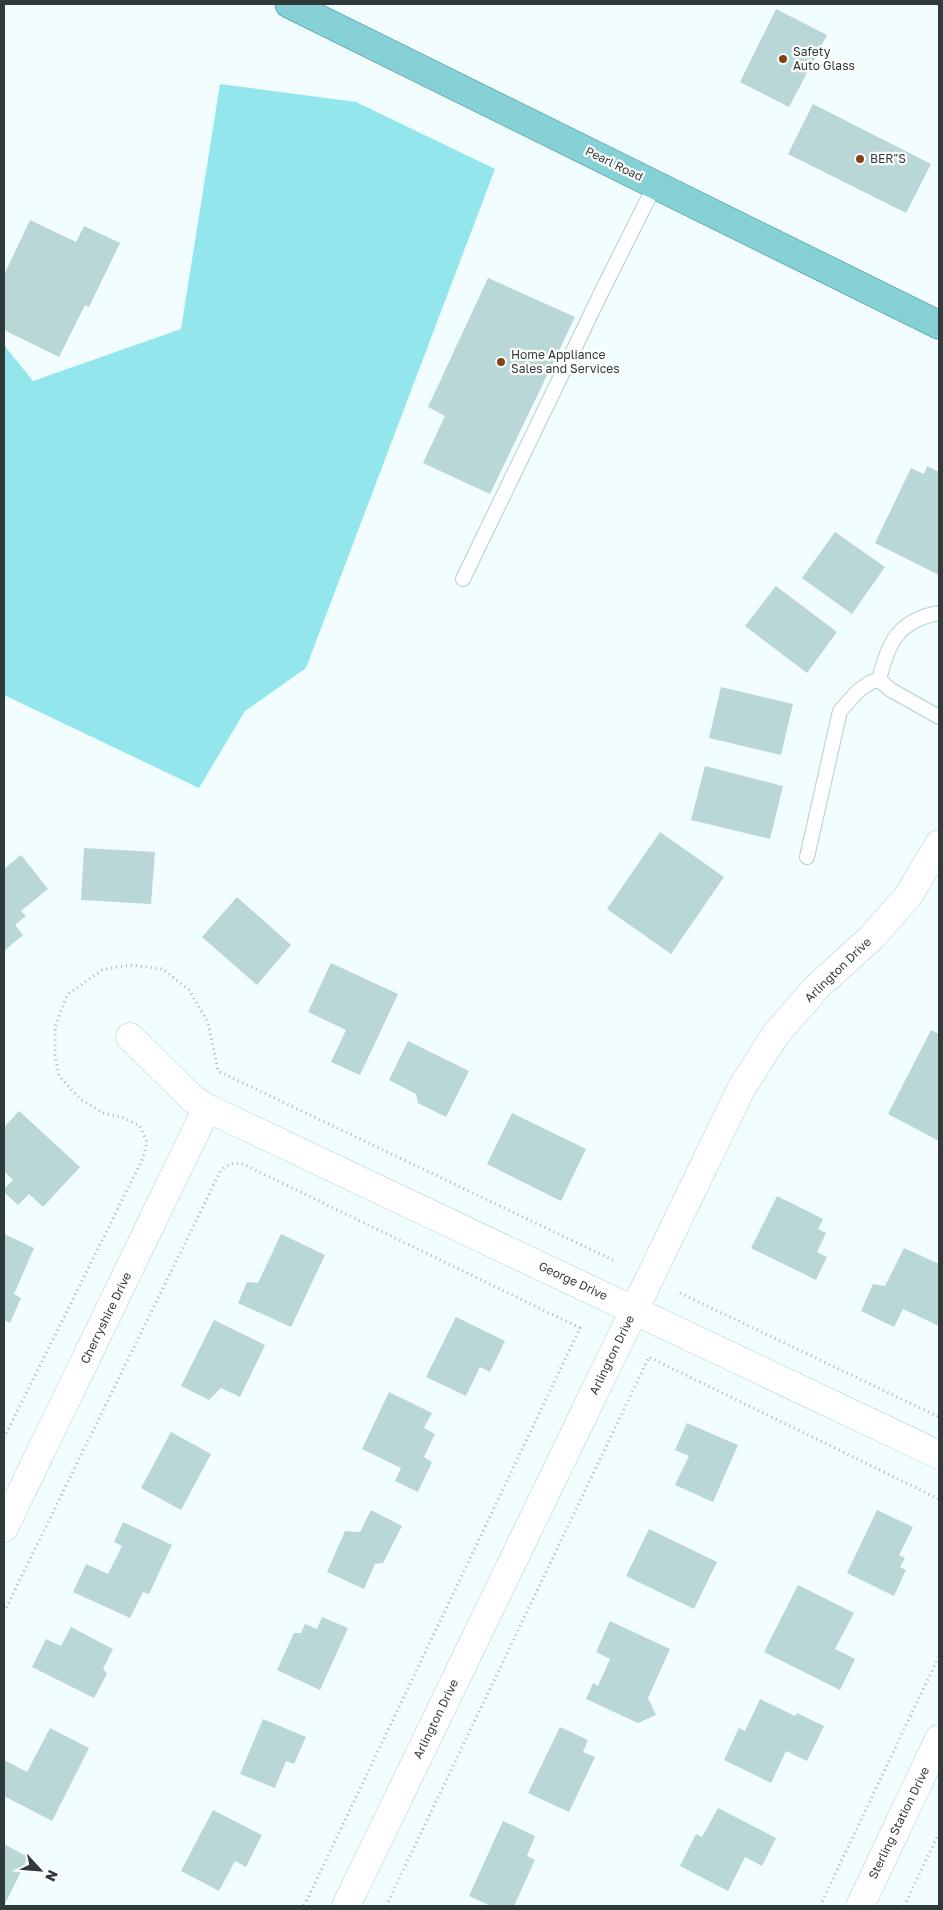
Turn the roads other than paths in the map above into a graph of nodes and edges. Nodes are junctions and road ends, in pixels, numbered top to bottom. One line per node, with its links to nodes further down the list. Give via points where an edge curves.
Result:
1 (289, 4): 2 (main road, Pearl Road)
2 (655, 185): 3 (main road, Pearl Road); 4 (lane)
3 (939, 325)
4 (463, 579)
5 (939, 613): 6 (lane, via 923,616 904,627 888,648)
6 (879, 680): 7 (lane); 9 (lane, via 858,691 840,711)
7 (939, 717)
8 (939, 844): 12 (street, Arlington Drive, via 908,896 872,937 817,987 776,1034 742,1087)
9 (807, 857)
10 (130, 1037): 11 (street, George Drive, via 193,1099)
11 (207, 1108): 12 (street, George Drive); 14 (street, Cherryshire Drive)
12 (634, 1310): 13 (street, George Drive); 16 (street, Arlington Drive)
13 (939, 1455)
14 (4, 1528)
15 (939, 1739): 17 (street, Sterling Station Drive)
16 (346, 1906)
17 (860, 1906)

